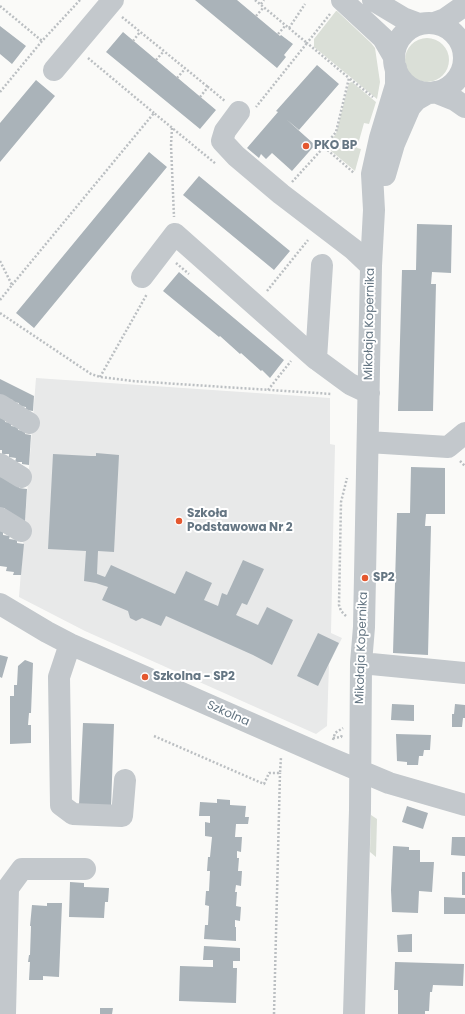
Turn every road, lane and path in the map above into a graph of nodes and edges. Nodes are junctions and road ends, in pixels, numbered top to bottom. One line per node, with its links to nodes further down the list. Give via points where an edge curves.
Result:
1 (80, 0): 17 (path)
2 (255, 0): 6 (path)
3 (264, 0): 6 (path)
4 (373, 0): 13 (street, via 403,18)
5 (110, 3): 15 (path); 20 (street)
6 (261, 4): 11 (path)
7 (305, 4): 14 (path)
8 (465, 5): 13 (street, via 445,19)
9 (0, 6): 17 (path)
10 (336, 6): 19 (path); 24 (street, via 383,38)
11 (264, 7): 12 (path); 14 (path)
12 (256, 16)
13 (426, 24): 22 (street, via 444,26 453,32); 24 (street, via 409,29 401,36 396,46)
14 (287, 27): 16 (path); 19 (path)
15 (140, 32): 18 (path); 21 (path)
16 (278, 34)
17 (42, 41): 30 (path)
18 (133, 41)
19 (307, 43): 28 (path); 34 (path)
20 (74, 46): 26 (street); 35 (path)
21 (164, 51): 23 (path); 25 (path)
22 (464, 53): 31 (street, via 460,74 454,83)
23 (156, 60)
24 (395, 62): 31 (street, via 400,78 408,86 417,91); 41 (street, Mikołaja Kopernika, via 396,85 381,132 372,174)
25 (185, 68): 27 (path); 29 (path)
26 (54, 70)
27 (178, 78)
28 (349, 78): 32 (path); 37 (path, via 336,132)
29 (208, 87)
30 (0, 92)
31 (432, 93): 33 (street, via 455,100); 41 (street, Mikołaja Kopernika, via 416,100 404,121 394,144)
32 (378, 102)
33 (465, 107)
34 (246, 110): 40 (street, via 225,131 222,141)
35 (154, 113): 36 (path); 49 (path)
36 (172, 128): 38 (path); 42 (path)
37 (324, 147): 39 (path); 40 (path)
38 (222, 168)
39 (356, 174)
40 (281, 194): 47 (street, via 353,249)
41 (374, 210): 47 (street, Mikołaja Kopernika)
42 (175, 234): 50 (street); 52 (street)
43 (314, 244): 52 (path, via 308,240)
44 (173, 260): 48 (path)
45 (0, 261): 49 (path)
46 (322, 265): 55 (street)
47 (371, 266): 58 (street, Mikołaja Kopernika)
48 (191, 275)
49 (12, 284): 51 (path)
50 (145, 284): 56 (path)
51 (0, 300)
52 (255, 305): 55 (street)
53 (0, 313): 56 (path, via 72,362)
54 (293, 358): 57 (path)
55 (316, 359): 58 (street, via 350,384)
56 (100, 377): 57 (path)
57 (268, 390): 59 (path)
58 (369, 393): 63 (street, Mikołaja Kopernika)
59 (334, 394)
60 (0, 405): 61 (street)
61 (29, 423)
62 (465, 433): 63 (street, via 448,447)
63 (368, 442): 70 (street, Mikołaja Kopernika)
64 (0, 464): 65 (street)
65 (21, 477)
66 (0, 518): 67 (street)
67 (21, 531)
68 (0, 604): 69 (street, Szkolna)
69 (70, 644): 74 (street, Szkolna); 76 (street, via 59,677 61,805 73,814 122,816)
70 (361, 663): 71 (street); 74 (street, Mikołaja Kopernika, via 352,726)
71 (465, 673)
72 (154, 736): 75 (path, via 264,784 269,773)
73 (281, 750): 75 (path)
74 (360, 770): 77 (street, Szkolna, via 389,783); 81 (street, Mikołaja Kopernika)
75 (280, 773): 80 (path)
76 (125, 780)
77 (465, 805)
78 (85, 869): 79 (street, via 22,869 8,888)
79 (5, 1014)
80 (274, 1014)
81 (354, 1014)

